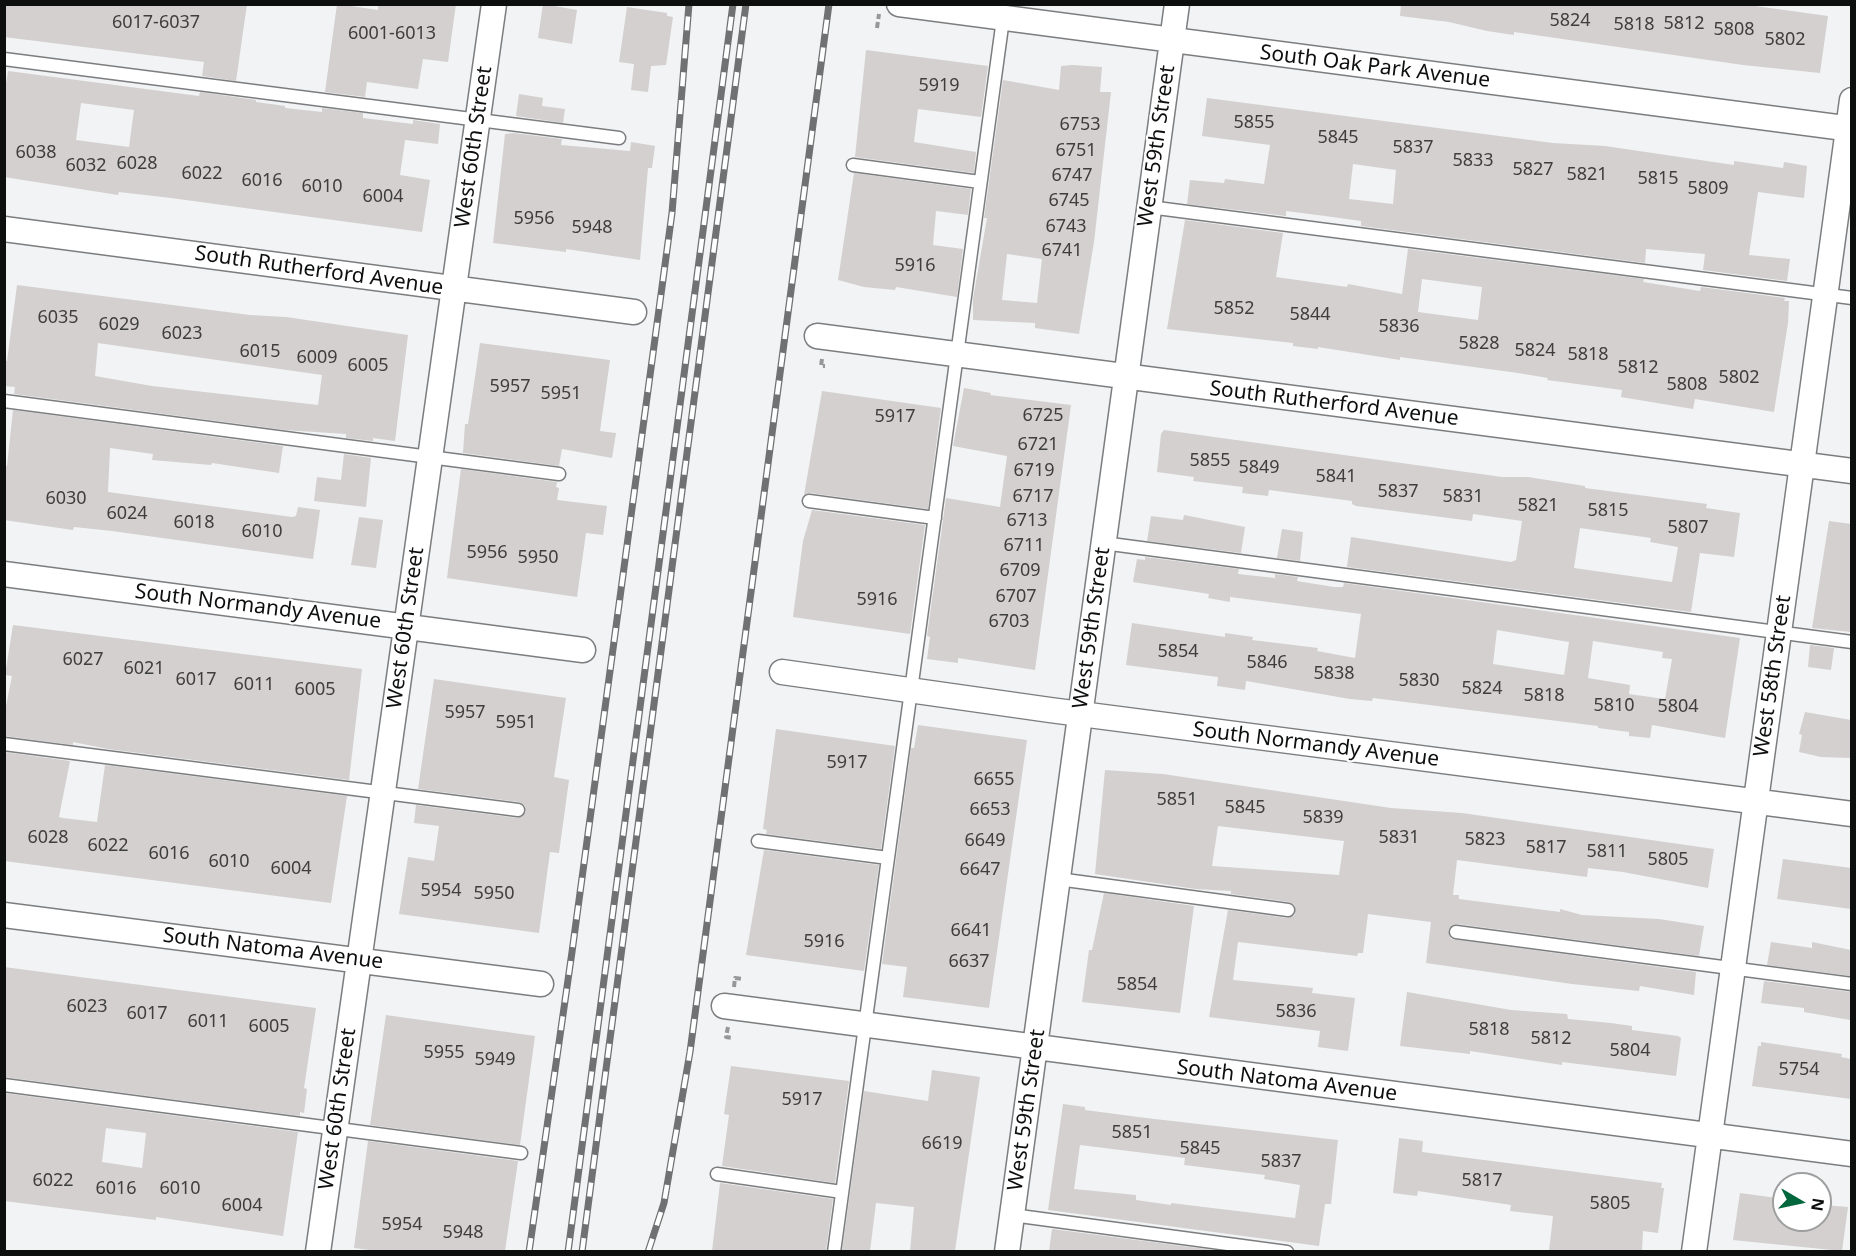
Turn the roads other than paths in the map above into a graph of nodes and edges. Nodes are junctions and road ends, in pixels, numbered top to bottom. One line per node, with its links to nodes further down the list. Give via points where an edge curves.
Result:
1 (494, 4): 8 (street, West 60th Street)
2 (1176, 4): 5 (street, West 59th Street)
3 (889, 10): 4 (street, South Oak Park Avenue)
4 (1003, 19): 5 (street, South Oak Park Avenue); 12 (lane)
5 (1172, 41): 9 (street, South Oak Park Avenue); 13 (street, West 59th Street)
6 (4, 59): 8 (lane)
7 (1851, 100): 9 (street, West 58th Street)
8 (477, 120): 10 (lane); 15 (street, West 60th Street)
9 (1850, 129): 16 (street, West 58th Street)
10 (619, 138)
11 (853, 165): 12 (lane)
12 (980, 182): 20 (lane)
13 (1149, 207): 16 (lane); 21 (street, West 59th Street)
14 (4, 229): 15 (street, South Rutherford Avenue)
15 (454, 288): 18 (street, South Rutherford Avenue); 23 (street, West 60th Street)
16 (1825, 295): 17 (lane); 24 (street, West 58th Street)
17 (1851, 298)
18 (634, 312)
19 (817, 336): 20 (street, South Rutherford Avenue)
20 (957, 355): 21 (street, South Rutherford Avenue); 28 (lane)
21 (1126, 376): 24 (street, South Rutherford Avenue); 29 (street, West 59th Street)
22 (4, 401): 23 (lane)
23 (430, 456): 26 (lane); 31 (street, West 60th Street)
24 (1802, 465): 25 (street, South Rutherford Avenue); 32 (street, West 58th Street)
25 (1851, 471)
26 (559, 474)
27 (809, 501): 28 (lane)
28 (935, 518): 36 (lane)
29 (1103, 543): 32 (lane); 37 (street, West 59th Street)
30 (4, 574): 31 (street, South Normandy Avenue)
31 (406, 626): 34 (street, South Normandy Avenue); 39 (street, West 60th Street)
32 (1779, 633): 33 (lane); 40 (street, West 58th Street)
33 (1851, 642)
34 (583, 650)
35 (782, 672): 36 (street, South Normandy Avenue)
36 (911, 690): 37 (street, South Normandy Avenue); 44 (lane)
37 (1080, 714): 40 (street, South Normandy Avenue); 45 (street, West 59th Street)
38 (4, 744): 39 (lane)
39 (382, 793): 41 (lane); 49 (street, West 60th Street)
40 (1756, 801): 42 (street, South Normandy Avenue); 50 (street, West 58th Street)
41 (518, 810)
42 (1851, 814)
43 (758, 841): 44 (lane)
44 (888, 858): 54 (lane)
45 (1058, 879): 46 (lane); 55 (street, West 59th Street)
46 (1288, 910)
47 (4, 915): 49 (street, South Natoma Avenue)
48 (1456, 932): 50 (lane)
49 (359, 960): 51 (street, South Natoma Avenue); 57 (street, West 60th Street)
50 (1733, 968): 52 (lane); 58 (street, West 58th Street)
51 (541, 984)
52 (1851, 984)
53 (724, 1006): 54 (street, South Natoma Avenue)
54 (865, 1024): 55 (street, South Natoma Avenue); 62 (lane)
55 (1036, 1047): 58 (street, South Natoma Avenue); 63 (street, West 59th Street)
56 (4, 1085): 57 (lane)
57 (335, 1128): 59 (lane); 64 (street, West 60th Street)
58 (1710, 1136): 60 (street, South Natoma Avenue); 68 (street, West 58th Street)
59 (521, 1153)
60 (1851, 1154)
61 (717, 1174): 62 (lane)
62 (842, 1192): 65 (lane)
63 (1012, 1215): 66 (street, West 59th Street); 67 (lane)
64 (318, 1251)
65 (834, 1251)
66 (1007, 1251)
67 (1287, 1251)
68 (1694, 1251)

